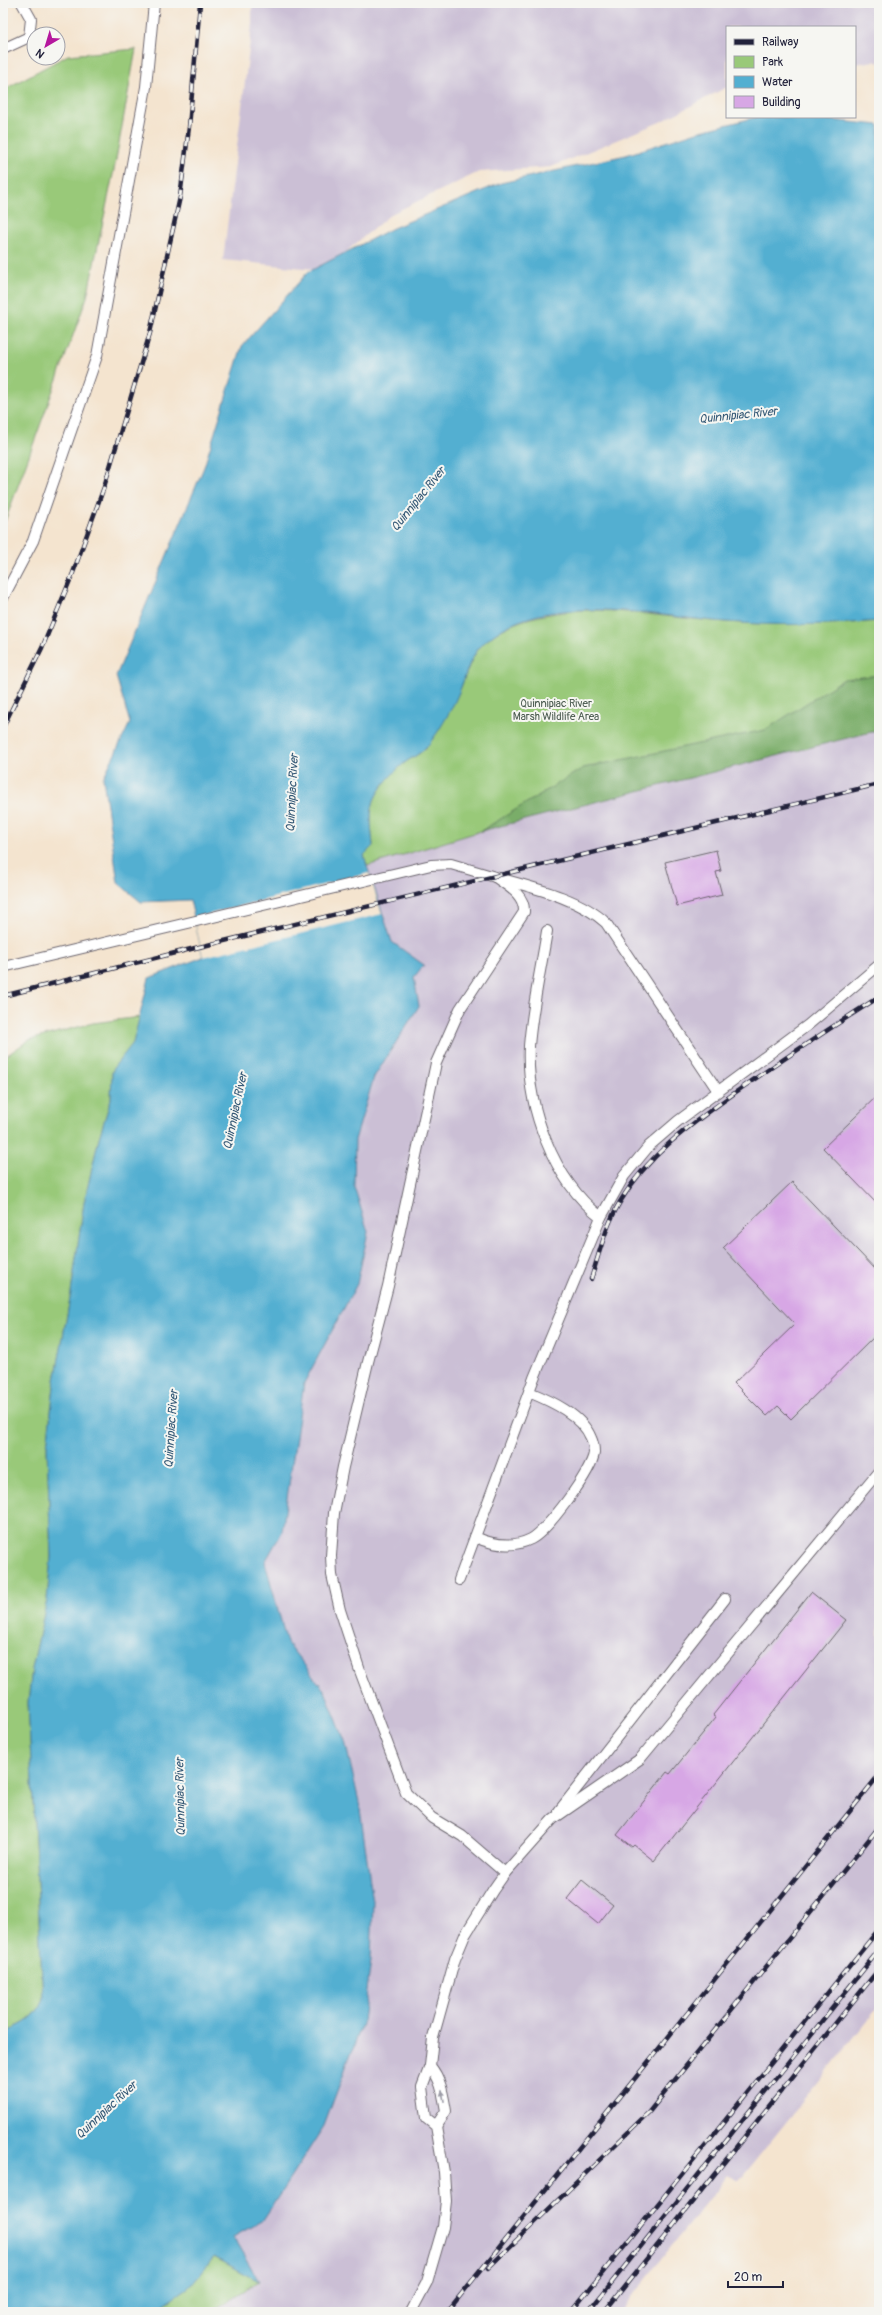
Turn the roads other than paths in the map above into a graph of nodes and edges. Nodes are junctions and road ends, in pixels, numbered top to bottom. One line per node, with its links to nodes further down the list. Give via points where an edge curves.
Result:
1 (22, 3): 3 (lane, via 31,19 29,36)
2 (154, 3): 4 (lane, via 146,87 97,356 33,541)
3 (3, 49)
4 (3, 598)
5 (495, 877): 8 (lane, via 442,863); 9 (lane, via 598,914); 17 (lane, via 520,897 525,904 524,912 460,1009 436,1063 388,1286 343,1467 334,1513 331,1556 332,1575 340,1610 406,1793 432,1818 462,1836)
6 (547, 931): 10 (lane, via 530,1035 532,1088 542,1128 563,1175 574,1192)
7 (879, 965): 9 (lane, via 808,1025)
8 (3, 967)
9 (718, 1091): 10 (lane, via 678,1121 638,1157 624,1176)
10 (601, 1218): 11 (lane)
11 (529, 1392): 13 (lane); 13 (lane, via 562,1408 588,1430 594,1454 577,1487 543,1529 531,1539 504,1545)
12 (879, 1471): 16 (lane, via 640,1759)
13 (475, 1537): 14 (lane)
14 (459, 1580)
15 (724, 1600): 16 (lane)
16 (553, 1819): 17 (lane)
17 (506, 1873): 18 (lane, via 472,1924 455,1959 433,2038)
18 (430, 2066): 19 (lane, via 422,2087 426,2118); 19 (lane, one-way to 18, via 446,2111 440,2082)
19 (436, 2126): 20 (lane, via 446,2188 444,2213 439,2243 427,2282)
20 (411, 2312)

